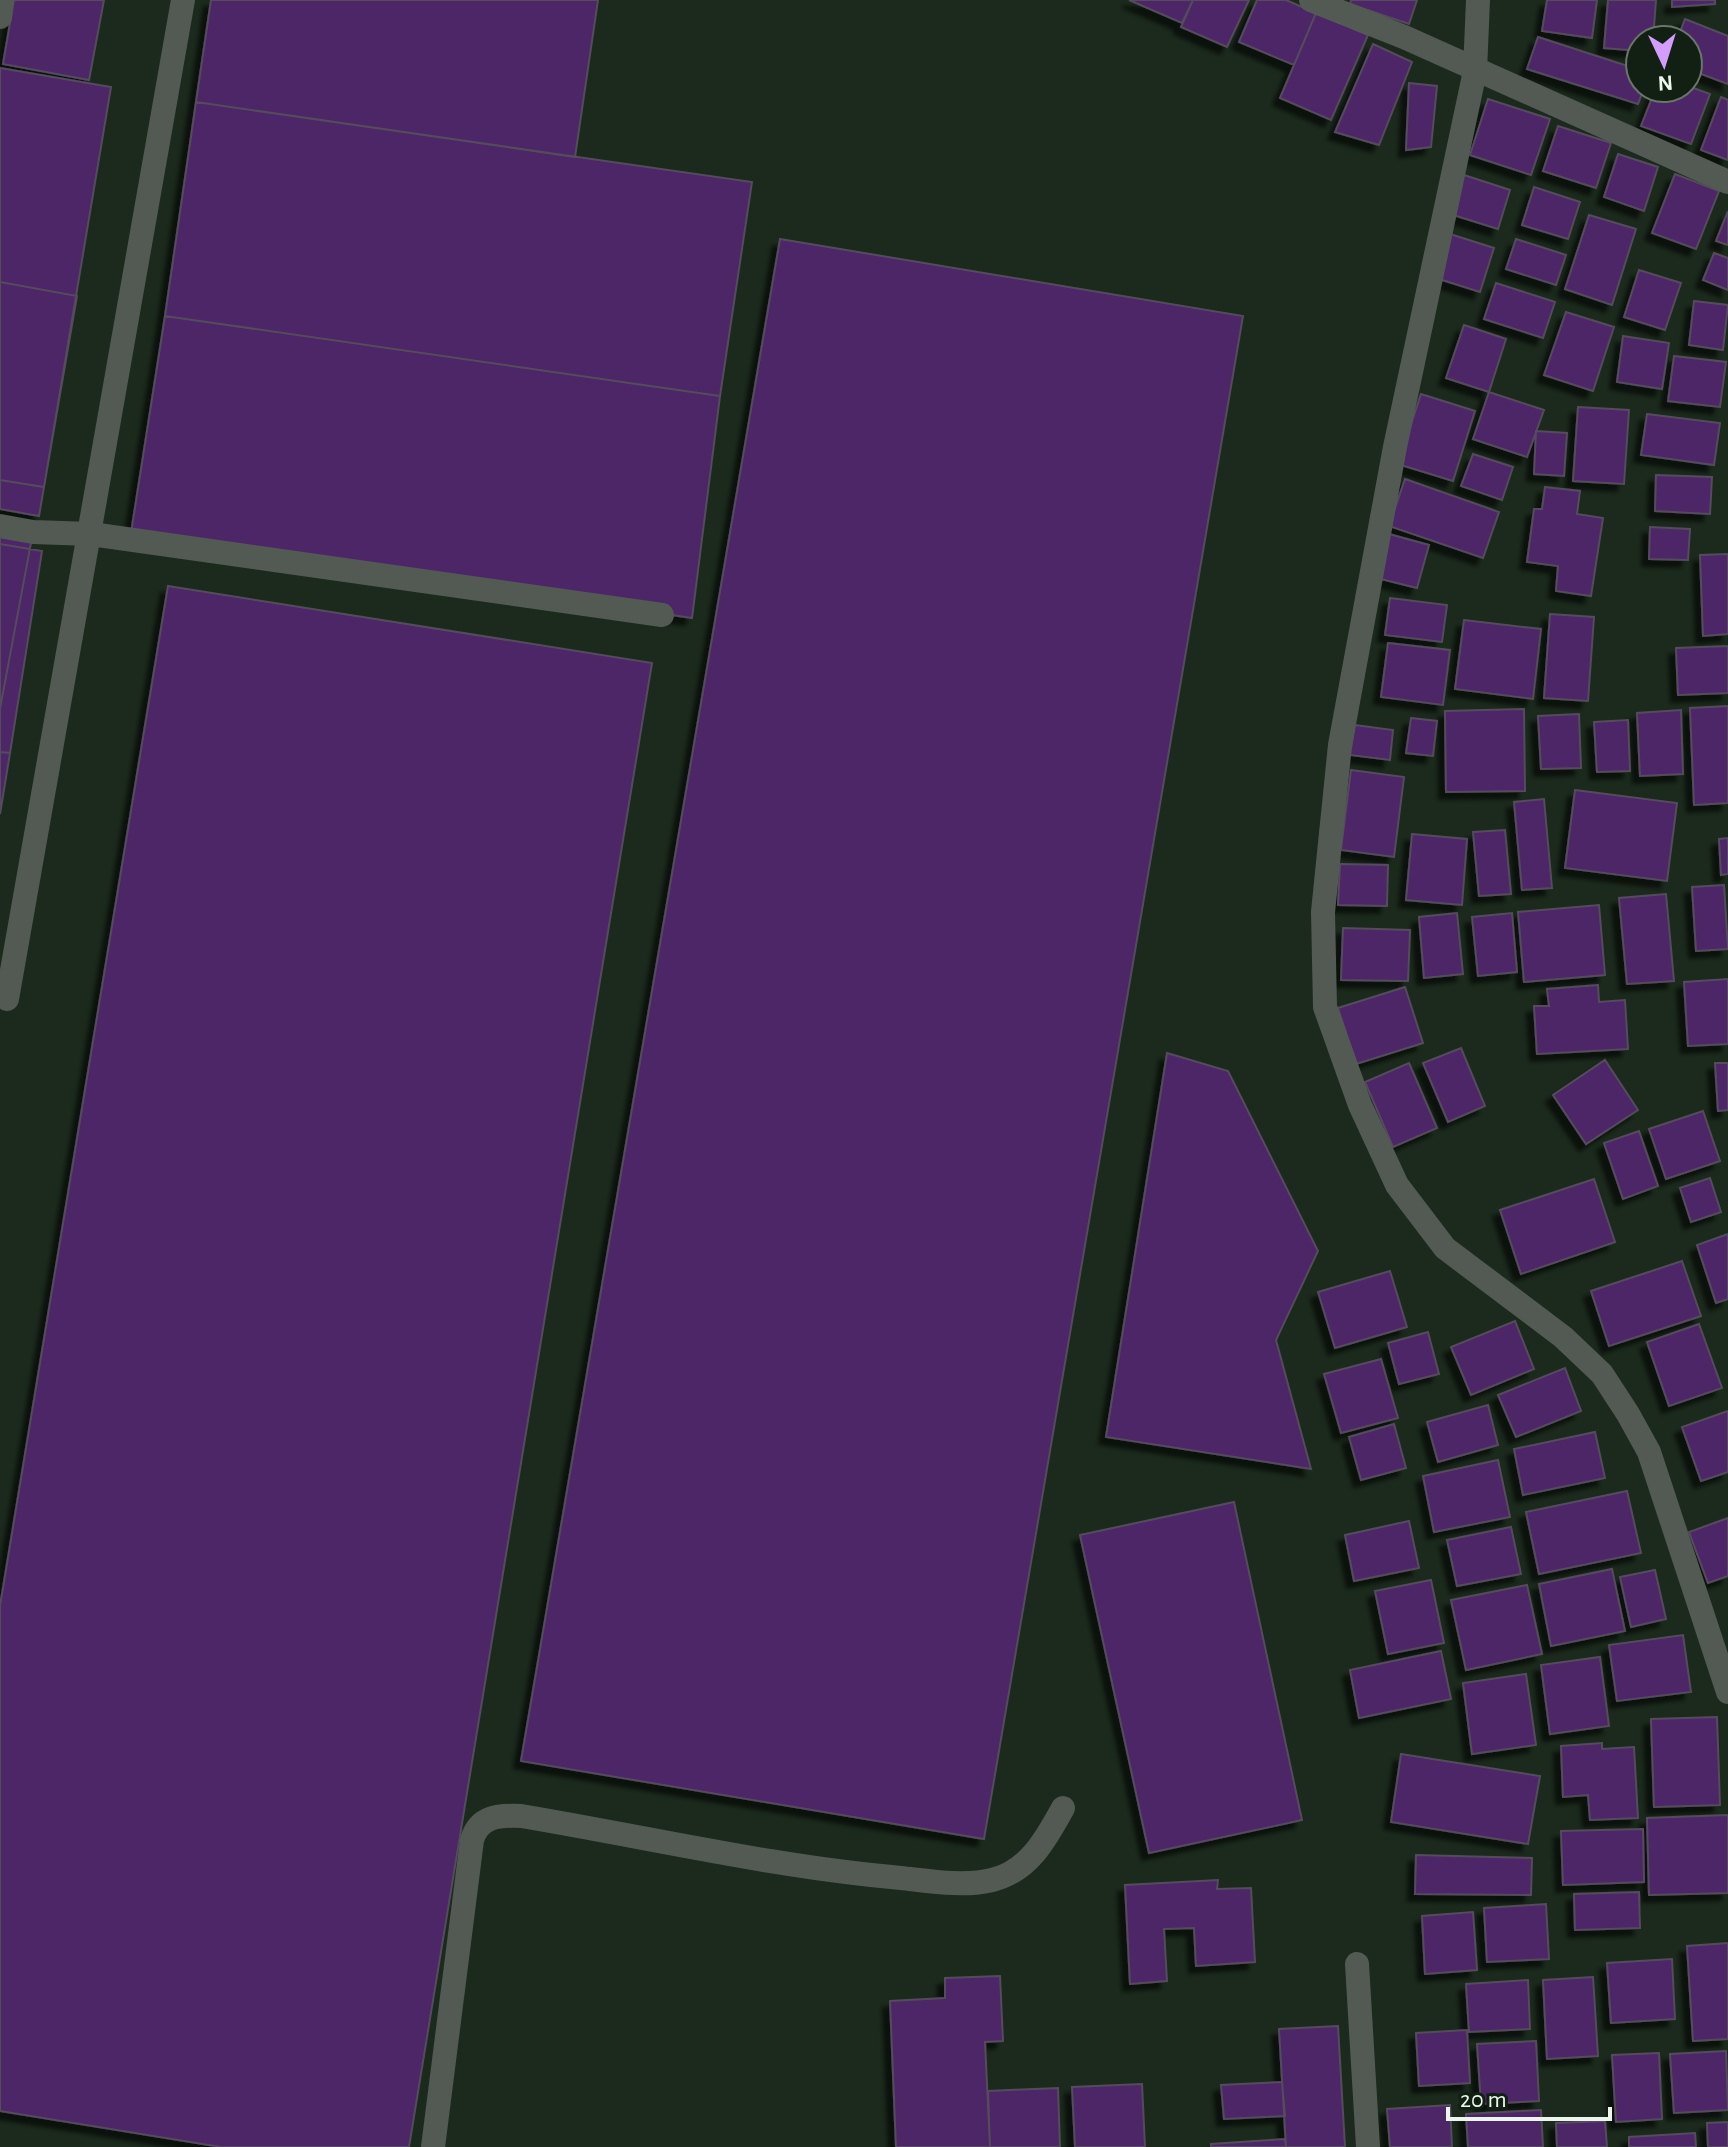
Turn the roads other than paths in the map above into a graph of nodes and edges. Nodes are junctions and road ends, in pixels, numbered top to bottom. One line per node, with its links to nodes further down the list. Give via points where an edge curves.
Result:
1 (2, 0): 5 (street)
2 (183, 0): 9 (street)
3 (1311, 0): 6 (street)
4 (1478, 0): 6 (street)
5 (0, 17)
6 (1475, 71): 7 (street); 12 (street, via 1395,447 1340,745 1323,912 1325,1007 1360,1105 1397,1185 1445,1248 1563,1337 1602,1374 1628,1414 1649,1452)
7 (1728, 182)
8 (0, 526): 9 (street)
9 (91, 534): 10 (street); 11 (street)
10 (662, 615)
11 (7, 999)
12 (1720, 1642): 13 (street)
13 (1728, 1692)
14 (1063, 1808): 16 (street, via 1043,1845 1022,1866 992,1880 949,1882 860,1875 496,1815 475,1830 472,1840)
15 (1357, 1964): 17 (street)
16 (433, 2147)
17 (1368, 2147)

